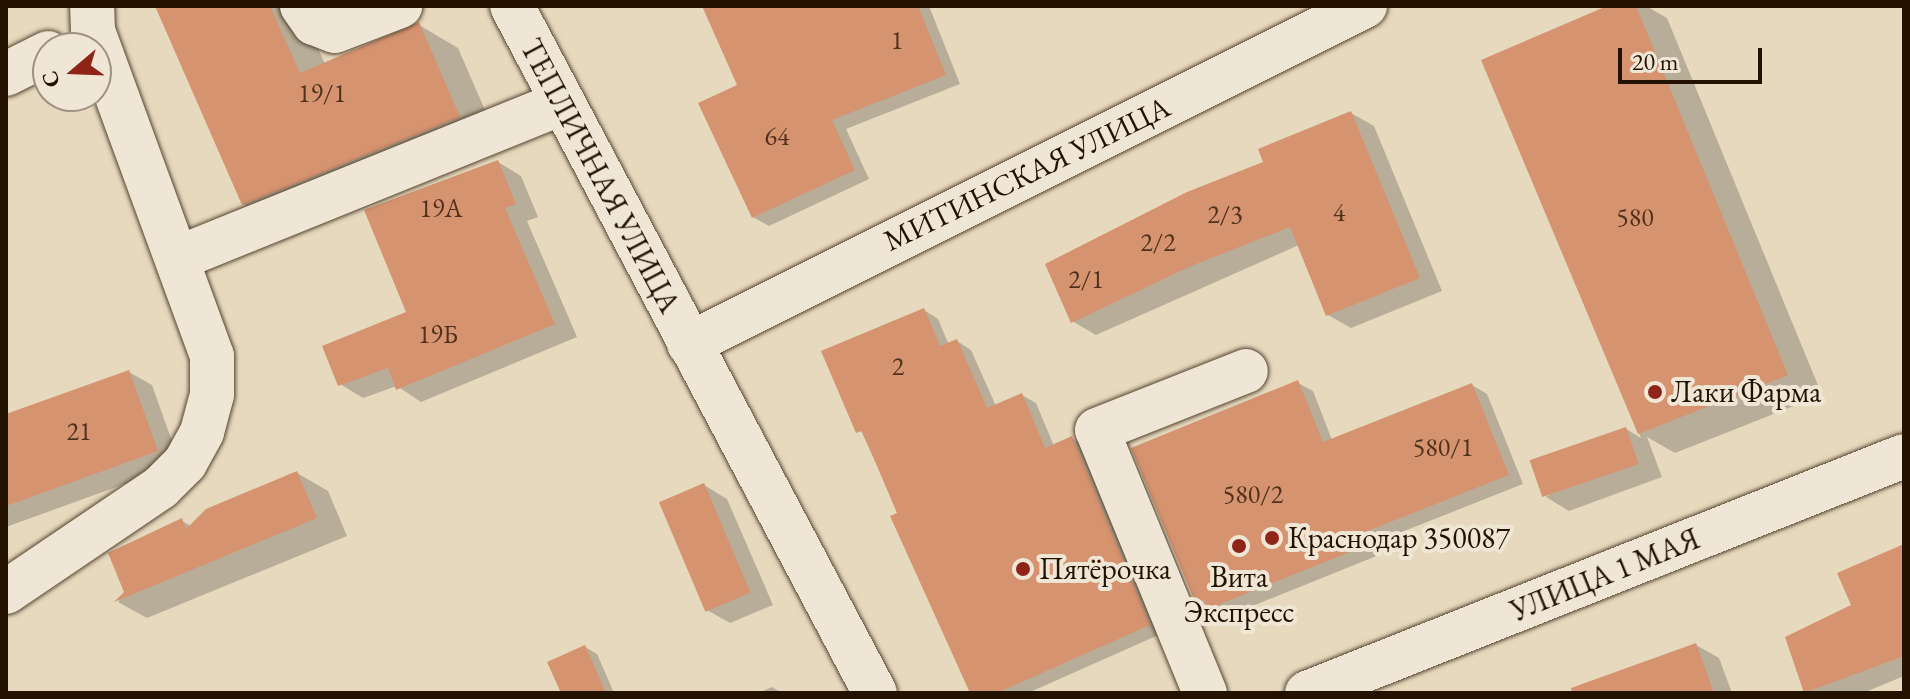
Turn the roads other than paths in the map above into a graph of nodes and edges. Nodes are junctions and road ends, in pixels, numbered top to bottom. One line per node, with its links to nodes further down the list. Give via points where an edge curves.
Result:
1 (302, 6): 2 (street, via 314,23 335,31)
2 (400, 6)
3 (512, 6): 8 (street, ТЕПЛИЧНАЯ УЛИЦА)
4 (1365, 6): 10 (street, МИТИНСКАЯ УЛИЦА)
5 (81, 28): 9 (street)
6 (32, 61): 7 (street)
7 (6, 74)
8 (561, 103): 9 (street); 10 (street, ТЕПЛИЧНАЯ УЛИЦА)
9 (178, 258): 13 (street, via 212,356 212,394 202,432 185,463 161,487)
10 (699, 363): 14 (street, ТЕПЛИЧНАЯ УЛИЦА)
11 (1246, 371): 15 (street, via 1097,430)
12 (1904, 456): 16 (street, УЛИЦА 1 МАЯ)
13 (6, 592)
14 (875, 693)
15 (1205, 693)
16 (1307, 693)

